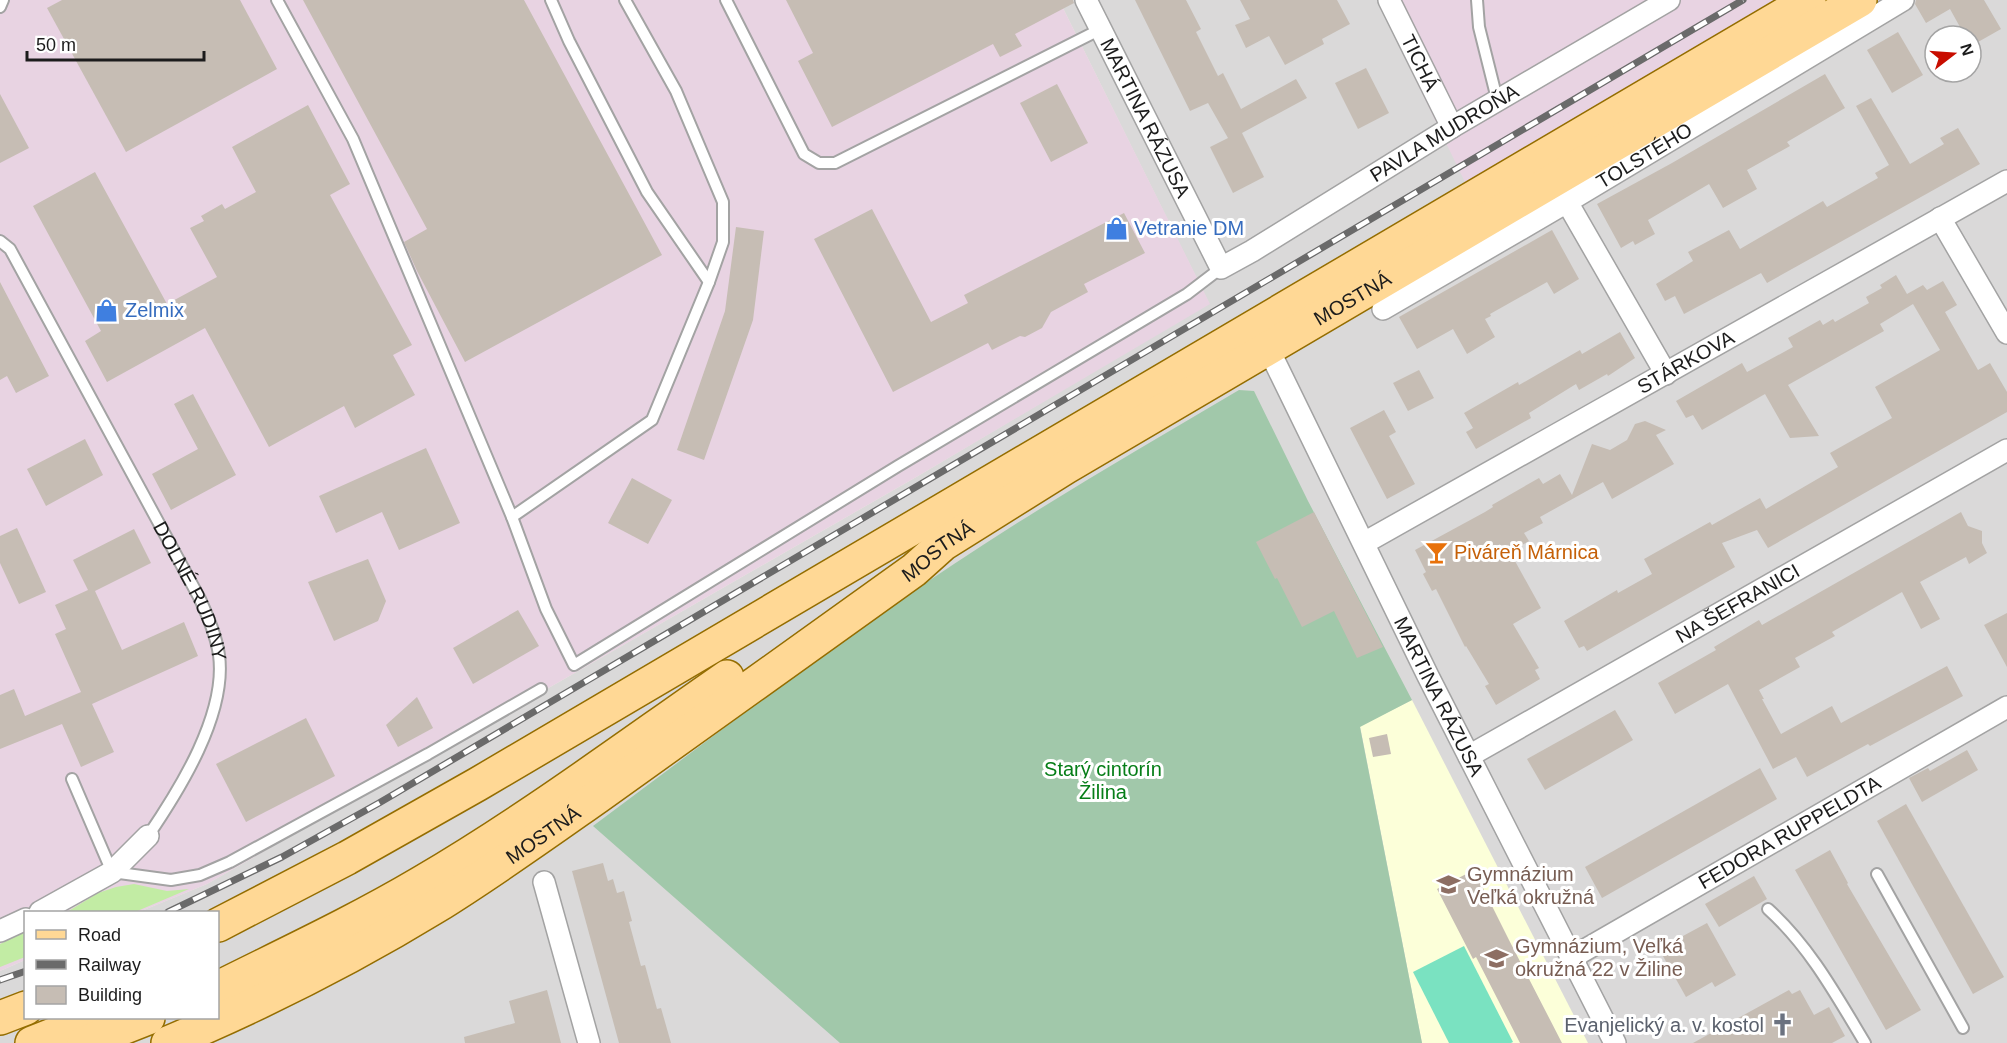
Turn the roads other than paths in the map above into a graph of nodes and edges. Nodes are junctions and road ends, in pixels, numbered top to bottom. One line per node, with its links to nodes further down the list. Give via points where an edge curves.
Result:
1 (3, 0): 13 (lane)
2 (277, 0): 29 (lane, via 353,139)
3 (551, 0): 23 (lane, via 647,192)
4 (625, 0): 23 (lane, via 676,91 723,202 723,242)
5 (726, 0): 14 (lane, via 804,154 819,163 836,163)
6 (1086, 0): 14 (street, MARTINA RÁZUSA)
7 (1389, 0): 17 (street, TICHÁ)
8 (1477, 0): 16 (lane, via 1479,27)
9 (1669, 0): 16 (street, PAVLA MUDROŇA)
10 (1809, 0): 15 (main road)
11 (1860, 0): 15 (main road)
12 (1903, 0): 19 (street, TOLSTÉHO)
13 (0, 7)
14 (1101, 29): 22 (street, MARTINA RÁZUSA)
15 (1717, 70): 26 (main road, MOSTNÁ); 33 (main road, MOSTNÁ)
16 (1497, 99): 17 (street, PAVLA MUDROŇA)
17 (1452, 127): 22 (street, PAVLA MUDROŇA)
18 (2007, 181): 20 (street, STÁRKOVA)
19 (1567, 202): 24 (street, TOLSTÉHO); 27 (street)
20 (1940, 218): 25 (street); 27 (street, STÁRKOVA)
21 (0, 241): 37 (lane, DOLNÉ RUDINY, via 10,249 212,627 219,657 213,714 191,765)
22 (1221, 268): 29 (lane, via 1187,294 574,665 546,609)
23 (709, 282): 29 (lane, via 652,420)
24 (1383, 309)
25 (2007, 333)
26 (1268, 348): 30 (street, MARTINA RÁZUSA); 31 (main road, MOSTNÁ)
27 (1666, 374): 30 (street, STÁRKOVA)
28 (2007, 450): 35 (street, NA ŠEFRANICI)
29 (512, 516)
30 (1364, 543): 35 (street, MARTINA RÁZUSA)
31 (943, 544): 48 (main road, via 904,558 516,824 420,884); 56 (main road, MOSTNÁ, via 914,570 690,731 436,906 294,986)
32 (541, 689): 38 (lane, via 407,766 200,875 171,880)
33 (630, 696): 44 (main road, MOSTNÁ, via 347,858); 47 (main road, via 572,763 522,797 365,890)
34 (2007, 707): 46 (street, FEDORA RUPPELDTA)
35 (1469, 756): 46 (street, MARTINA RÁZUSA)
36 (72, 779): 38 (lane)
37 (148, 836): 38 (street, DOLNÉ RUDINY)
38 (112, 872): 42 (street, DOLNÉ RUDINY)
39 (1877, 874): 53 (lane)
40 (544, 882): 57 (street)
41 (1768, 909): 59 (lane, via 1790,929 1823,973)
42 (42, 911)
43 (24, 920): 45 (street)
44 (219, 924)
45 (0, 931)
46 (1571, 958): 58 (street, MARTINA RÁZUSA)
47 (219, 965)
48 (219, 988)
49 (24, 1009): 50 (main road)
50 (0, 1018)
51 (91, 1019): 54 (main road)
52 (143, 1019): 55 (main road)
53 (1963, 1028)
54 (32, 1043)
55 (84, 1043)
56 (168, 1043)
57 (589, 1043)
58 (1615, 1043)
59 (1865, 1043)

